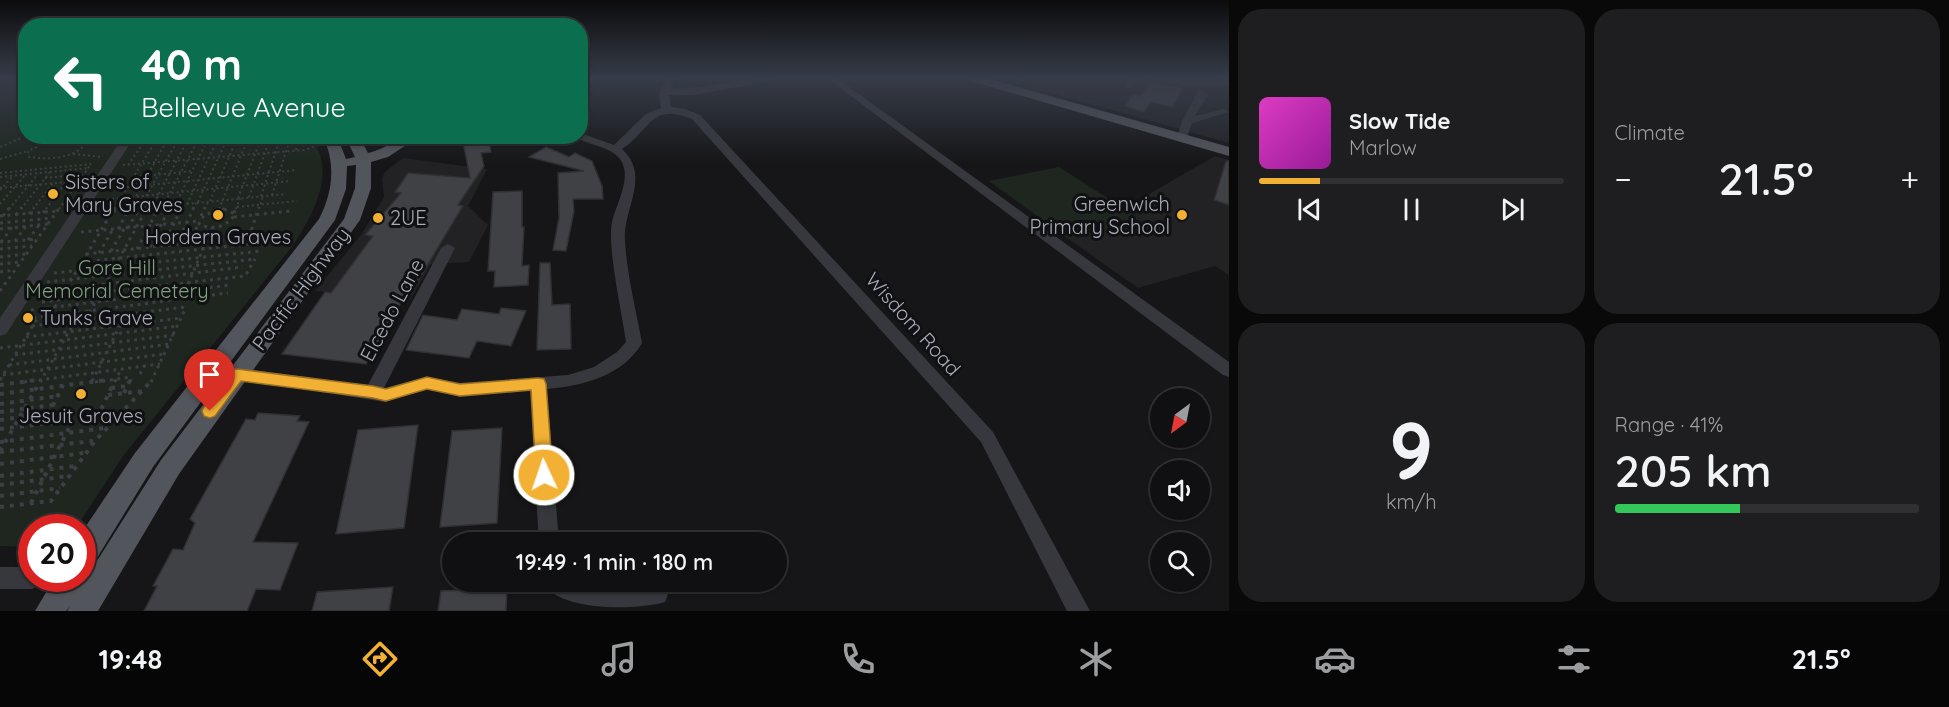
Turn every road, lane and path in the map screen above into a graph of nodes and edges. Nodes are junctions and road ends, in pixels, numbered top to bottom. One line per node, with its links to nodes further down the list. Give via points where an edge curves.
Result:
1 (666, 107): 5 (street)
2 (870, 107): 247 (street)
3 (1073, 107): 8 (main road)
4 (1195, 107): 7 (street)
5 (666, 110): 35 (street, via 648,116 628,141); 314 (street, Wisdom Road, via 696,117 987,437)
6 (1224, 111): 7 (street)
7 (1187, 121): 8 (street)
8 (1182, 138): 40 (main road)
9 (588, 139): 35 (street)
10 (18, 140): 34 (path)
11 (40, 144): 37 (path)
12 (86, 144): 41 (path)
13 (124, 144): 56 (street)
14 (143, 144): 59 (path)
15 (152, 144): 60 (path)
16 (164, 144): 57 (path)
17 (175, 144): 55 (path)
18 (185, 144): 54 (path)
19 (195, 144): 52 (path)
20 (206, 144): 50 (path)
21 (216, 144): 51 (path)
22 (225, 144): 48 (path)
23 (235, 144): 47 (path)
24 (246, 144): 44 (path)
25 (259, 144): 43 (path)
26 (268, 144): 42 (path)
27 (278, 144): 39 (path)
28 (288, 144): 38 (path)
29 (298, 144): 36 (path)
30 (310, 144): 36 (path, via 314,147)
31 (334, 144): 58 (main road, Pacific Highway)
32 (356, 144): 53 (main road, Pacific Highway)
33 (400, 144): 53 (main road)
34 (0, 147)
35 (615, 149): 256 (street, via 626,159 630,170 618,241 634,343 599,372)
36 (296, 150): 38 (path)
37 (28, 151): 45 (path); 46 (path)
38 (286, 151): 39 (path); 66 (path)
39 (275, 152): 42 (path); 68 (path)
40 (1229, 152)
41 (72, 153): 46 (path, via 46,160); 56 (path)
42 (265, 153): 43 (path); 72 (path)
43 (255, 154): 44 (path); 75 (path)
44 (241, 156): 47 (path); 79 (path)
45 (9, 157): 46 (path); 49 (path)
46 (29, 157)
47 (229, 157): 48 (path); 82 (path)
48 (219, 158): 51 (path); 83 (path)
49 (0, 159)
50 (198, 159): 51 (path); 52 (path); 63 (path)
51 (208, 159): 85 (path)
52 (187, 160): 54 (path); 65 (path)
53 (364, 160): 58 (main road); 250 (main road, Pacific Highway, via 363,192 352,220)
54 (176, 161): 55 (path); 71 (path)
55 (165, 162): 57 (path); 74 (path)
56 (112, 163): 59 (path); 61 (path); 81 (street)
57 (154, 164): 60 (path); 77 (path)
58 (340, 164): 304 (main road, Pacific Highway, via 338,194 327,220 144,460)
59 (128, 165): 60 (path)
60 (142, 165): 78 (path)
61 (88, 168): 64 (path); 70 (path); 76 (path, via 91,164)
62 (296, 170): 66 (path)
63 (192, 171): 65 (path); 88 (path)
64 (50, 172): 67 (path); 80 (path)
65 (181, 172): 71 (path); 90 (path)
66 (279, 172): 68 (path); 91 (path)
67 (38, 173): 69 (path); 95 (path)
68 (268, 173): 72 (path); 94 (path)
69 (26, 174): 73 (path); 98 (path)
70 (84, 174): 80 (path); 84 (path)
71 (170, 174): 74 (path); 93 (path)
72 (257, 174): 75 (path); 97 (path)
73 (13, 175): 76 (path); 103 (path)
74 (158, 175): 77 (path); 96 (path)
75 (247, 175): 79 (path); 100 (path)
76 (0, 176)
77 (147, 176): 78 (path); 99 (path)
78 (134, 177): 101 (path)
79 (232, 177): 82 (path); 102 (path)
80 (45, 178): 92 (path)
81 (102, 178): 84 (path); 120 (street)
82 (220, 178): 83 (path); 104 (path)
83 (209, 179): 85 (path); 105 (path)
84 (79, 180): 87 (path); 134 (path)
85 (198, 180): 88 (path); 106 (path)
86 (291, 181): 91 (path)
87 (65, 182): 89 (path); 137 (path)
88 (187, 182): 90 (path); 107 (path)
89 (53, 183): 92 (path); 138 (path)
90 (176, 183): 93 (path); 108 (path)
91 (275, 183): 94 (path); 111 (path)
92 (40, 184): 95 (path); 140 (path)
93 (165, 184): 96 (path); 110 (path)
94 (265, 184): 97 (path); 113 (path)
95 (28, 185): 98 (path); 142 (path)
96 (153, 185): 99 (path); 112 (path)
97 (254, 185): 100 (path); 115 (path)
98 (15, 186): 103 (path); 123 (path)
99 (141, 186): 101 (path); 114 (path)
100 (243, 186): 102 (path); 116 (path)
101 (128, 188): 117 (path)
102 (228, 188): 104 (path); 118 (path)
103 (1, 189)
104 (215, 189): 105 (path); 121 (path)
105 (204, 190): 106 (path); 122 (path)
106 (193, 191): 107 (path); 124 (path)
107 (181, 193): 108 (path); 126 (path)
108 (170, 194): 110 (path); 127 (path)
109 (286, 194): 111 (path)
110 (159, 195): 112 (path); 128 (path)
111 (272, 195): 113 (path)
112 (146, 196): 114 (path); 130 (path)
113 (262, 196): 115 (path); 125 (path)
114 (135, 197): 117 (path); 133 (path)
115 (249, 197): 116 (path)
116 (239, 198): 118 (path); 129 (path)
117 (120, 199): 120 (path); 135 (path)
118 (223, 200): 121 (path); 132 (path)
119 (297, 201): 125 (path)
120 (86, 202): 160 (street)
121 (208, 202): 122 (path); 144 (path)
122 (197, 203): 124 (path); 145 (path)
123 (0, 204)
124 (185, 204): 126 (path); 147 (path)
125 (260, 204): 129 (path); 139 (path)
126 (173, 205): 127 (path); 150 (path)
127 (162, 206): 128 (path); 152 (path)
128 (152, 207): 131 (path)
129 (237, 207): 141 (path)
130 (140, 208): 131 (path); 133 (path); 155 (path)
131 (147, 208): 153 (path)
132 (219, 209): 141 (path, via 230,209); 144 (path)
133 (128, 210): 135 (path); 158 (path)
134 (57, 211): 137 (path); 143 (path)
135 (113, 211): 159 (path)
136 (291, 211): 139 (path)
137 (43, 213): 138 (path)
138 (29, 214): 140 (path)
139 (257, 214): 141 (path); 162 (path)
140 (16, 215): 142 (path)
141 (234, 215): 156 (path, via 228,223)
142 (1, 216)
143 (52, 219): 146 (path); 148 (path)
144 (199, 221): 145 (path); 156 (path, via 204,228); 169 (path)
145 (187, 222): 147 (path); 170 (path)
146 (0, 223)
147 (174, 223): 150 (path); 172 (path)
148 (48, 224): 149 (path); 163 (path)
149 (39, 225): 151 (path); 164 (path)
150 (162, 225): 152 (path); 173 (path)
151 (26, 226): 154 (path); 165 (path)
152 (149, 226): 153 (path); 176 (path)
153 (137, 227): 155 (path); 178 (path)
154 (12, 228): 157 (path); 167 (path)
155 (126, 228): 158 (path); 179 (path)
156 (212, 228): 166 (path)
157 (0, 229)
158 (115, 229): 159 (path); 181 (path)
159 (100, 230): 160 (path); 183 (path)
160 (64, 234): 200 (street)
161 (273, 234): 162 (path)
162 (249, 237): 166 (path)
163 (38, 239): 164 (path); 171 (path)
164 (28, 240): 165 (path)
165 (15, 241): 167 (path)
166 (206, 241): 169 (path); 177 (path)
167 (1, 242)
168 (268, 242): 177 (path)
169 (189, 243): 170 (path)
170 (177, 244): 172 (path)
171 (32, 246): 175 (path); 182 (path)
172 (163, 246): 173 (path)
173 (150, 247): 176 (path)
174 (448, 248): 263 (street, Elcedo Lane)
175 (0, 249)
176 (137, 249): 178 (path)
177 (204, 249): 185 (path); 186 (path)
178 (124, 250): 179 (path); 185 (path)
179 (111, 251): 181 (path)
180 (261, 251): 186 (path)
181 (99, 253): 183 (path)
182 (26, 254): 184 (path); 187 (path)
183 (86, 254): 188 (path)
184 (0, 257)
185 (119, 258): 188 (path); 191 (path)
186 (200, 258): 190 (path); 191 (path)
187 (21, 262): 189 (path); 193 (path)
188 (82, 262): 194 (path)
189 (0, 264)
190 (196, 266): 196 (path); 197 (path); 202 (path, via 255,259 245,276)
191 (115, 267): 194 (path); 197 (path)
192 (243, 267): 196 (path)
193 (15, 270): 195 (path); 199 (path)
194 (77, 270): 200 (path); 201 (path)
195 (0, 272)
196 (193, 273): 202 (path); 203 (path)
197 (109, 276): 201 (path); 203 (path)
198 (0, 280): 199 (path)
199 (8, 280): 205 (path)
200 (34, 280): 201 (path); 213 (street)
201 (71, 280): 206 (path)
202 (189, 282): 207 (path); 209 (path)
203 (105, 284): 206 (path); 209 (path)
204 (231, 285): 207 (path)
205 (1, 289)
206 (66, 289): 208 (path); 211 (path)
207 (186, 290): 212 (path); 215 (path)
208 (49, 291)
209 (100, 293): 211 (path); 215 (path)
210 (228, 293): 212 (path)
211 (61, 297): 213 (path); 214 (path); 216 (path)
212 (182, 298): 217 (path)
213 (20, 299): 222 (street)
214 (42, 302)
215 (95, 302): 216 (path); 217 (path)
216 (55, 307): 222 (path)
217 (90, 310): 219 (path); 221 (path)
218 (126, 314): 220 (path, via 186,307); 221 (path); 224 (path)
219 (38, 317): 222 (path); 225 (path)
220 (182, 318): 224 (path); 226 (path)
221 (86, 319): 223 (path)
222 (6, 321)
223 (75, 321): 225 (path); 227 (path)
224 (121, 325): 227 (path); 228 (path)
225 (32, 326): 230 (path)
226 (178, 326): 228 (path); 229 (path)
227 (69, 331): 230 (path); 231 (path)
228 (117, 334): 231 (path); 232 (path)
229 (174, 334): 232 (path); 233 (path)
230 (26, 337): 234 (path)
231 (64, 340): 234 (path); 236 (path)
232 (112, 342): 236 (path); 237 (path)
233 (170, 344): 237 (path); 238 (path)
234 (20, 346): 235 (path); 239 (path)
235 (0, 348)
236 (59, 349): 239 (path); 240 (path)
237 (107, 352): 240 (path); 241 (path)
238 (165, 354): 241 (path); 242 (path)
239 (15, 355): 243 (path)
240 (53, 359): 243 (path); 245 (path)
241 (102, 362): 245 (path); 248 (path)
242 (160, 364): 244 (path); 262 (path)
243 (9, 365): 251 (path)
244 (144, 366): 246 (path); 249 (path)
245 (48, 369): 251 (path); 253 (path)
246 (121, 369): 248 (path); 252 (path)
247 (1229, 371)
248 (97, 372): 253 (path); 255 (path)
249 (140, 374)
250 (237, 374): 263 (street); 305 (main road, Pacific Highway)
251 (3, 375): 254 (path)
252 (116, 378): 255 (path); 259 (path, via 132,377); 260 (path)
253 (42, 379): 257 (path); 261 (path)
254 (0, 380)
255 (93, 381): 258 (path)
256 (538, 384): 263 (street, via 460,390 427,383 386,395); 303 (street)
257 (0, 385)
258 (63, 385): 261 (path); 267 (path)
259 (128, 386): 260 (path); 264 (path)
260 (111, 388): 266 (path)
261 (36, 389): 265 (path); 268 (path)
262 (144, 391): 264 (path); 274 (path)
263 (373, 392)
264 (124, 393): 266 (path)
265 (0, 394)
266 (108, 395): 276 (path)
267 (58, 396): 268 (path); 270 (path)
268 (30, 400): 269 (path); 271 (path)
269 (0, 404)
270 (53, 405): 271 (path); 273 (path)
271 (25, 409): 272 (path); 275 (path)
272 (0, 412)
273 (49, 413): 275 (path); 279 (path)
274 (121, 415): 276 (path); 281 (path)
275 (20, 418): 277 (path); 280 (path)
276 (97, 418): 278 (path)
277 (0, 420)
278 (73, 420): 279 (path); 283 (path)
279 (44, 424): 280 (path)
280 (14, 427): 282 (path); 284 (path)
281 (107, 428): 283 (path); 285 (path)
282 (0, 429)
283 (67, 433): 284 (path); 287 (path)
284 (6, 441): 286 (path); 288 (path)
285 (95, 441): 287 (path); 289 (path)
286 (0, 442)
287 (61, 445): 288 (path); 290 (path)
288 (0, 452)
289 (86, 452): 290 (path); 292 (path)
290 (55, 457): 291 (path); 293 (path)
291 (0, 464)
292 (75, 466): 293 (path); 295 (path)
293 (49, 469): 294 (path); 296 (path)
294 (0, 476)
295 (68, 476): 296 (path); 298 (path)
296 (44, 479): 297 (path); 299 (path)
297 (0, 485)
298 (60, 488): 299 (path); 301 (path, via 51,501)
299 (38, 491): 300 (path); 301 (path)
300 (0, 496)
301 (32, 503): 302 (path)
302 (0, 507)
303 (548, 532)
304 (96, 535)
305 (96, 575)
306 (0, 578): 307 (street)
307 (18, 578)
308 (62, 592): 312 (main road)
309 (89, 592): 313 (main road, Pacific Highway)
310 (564, 592): 311 (street, via 576,603 609,605)
311 (657, 594)
312 (50, 611)
313 (82, 611)
314 (1079, 611)

